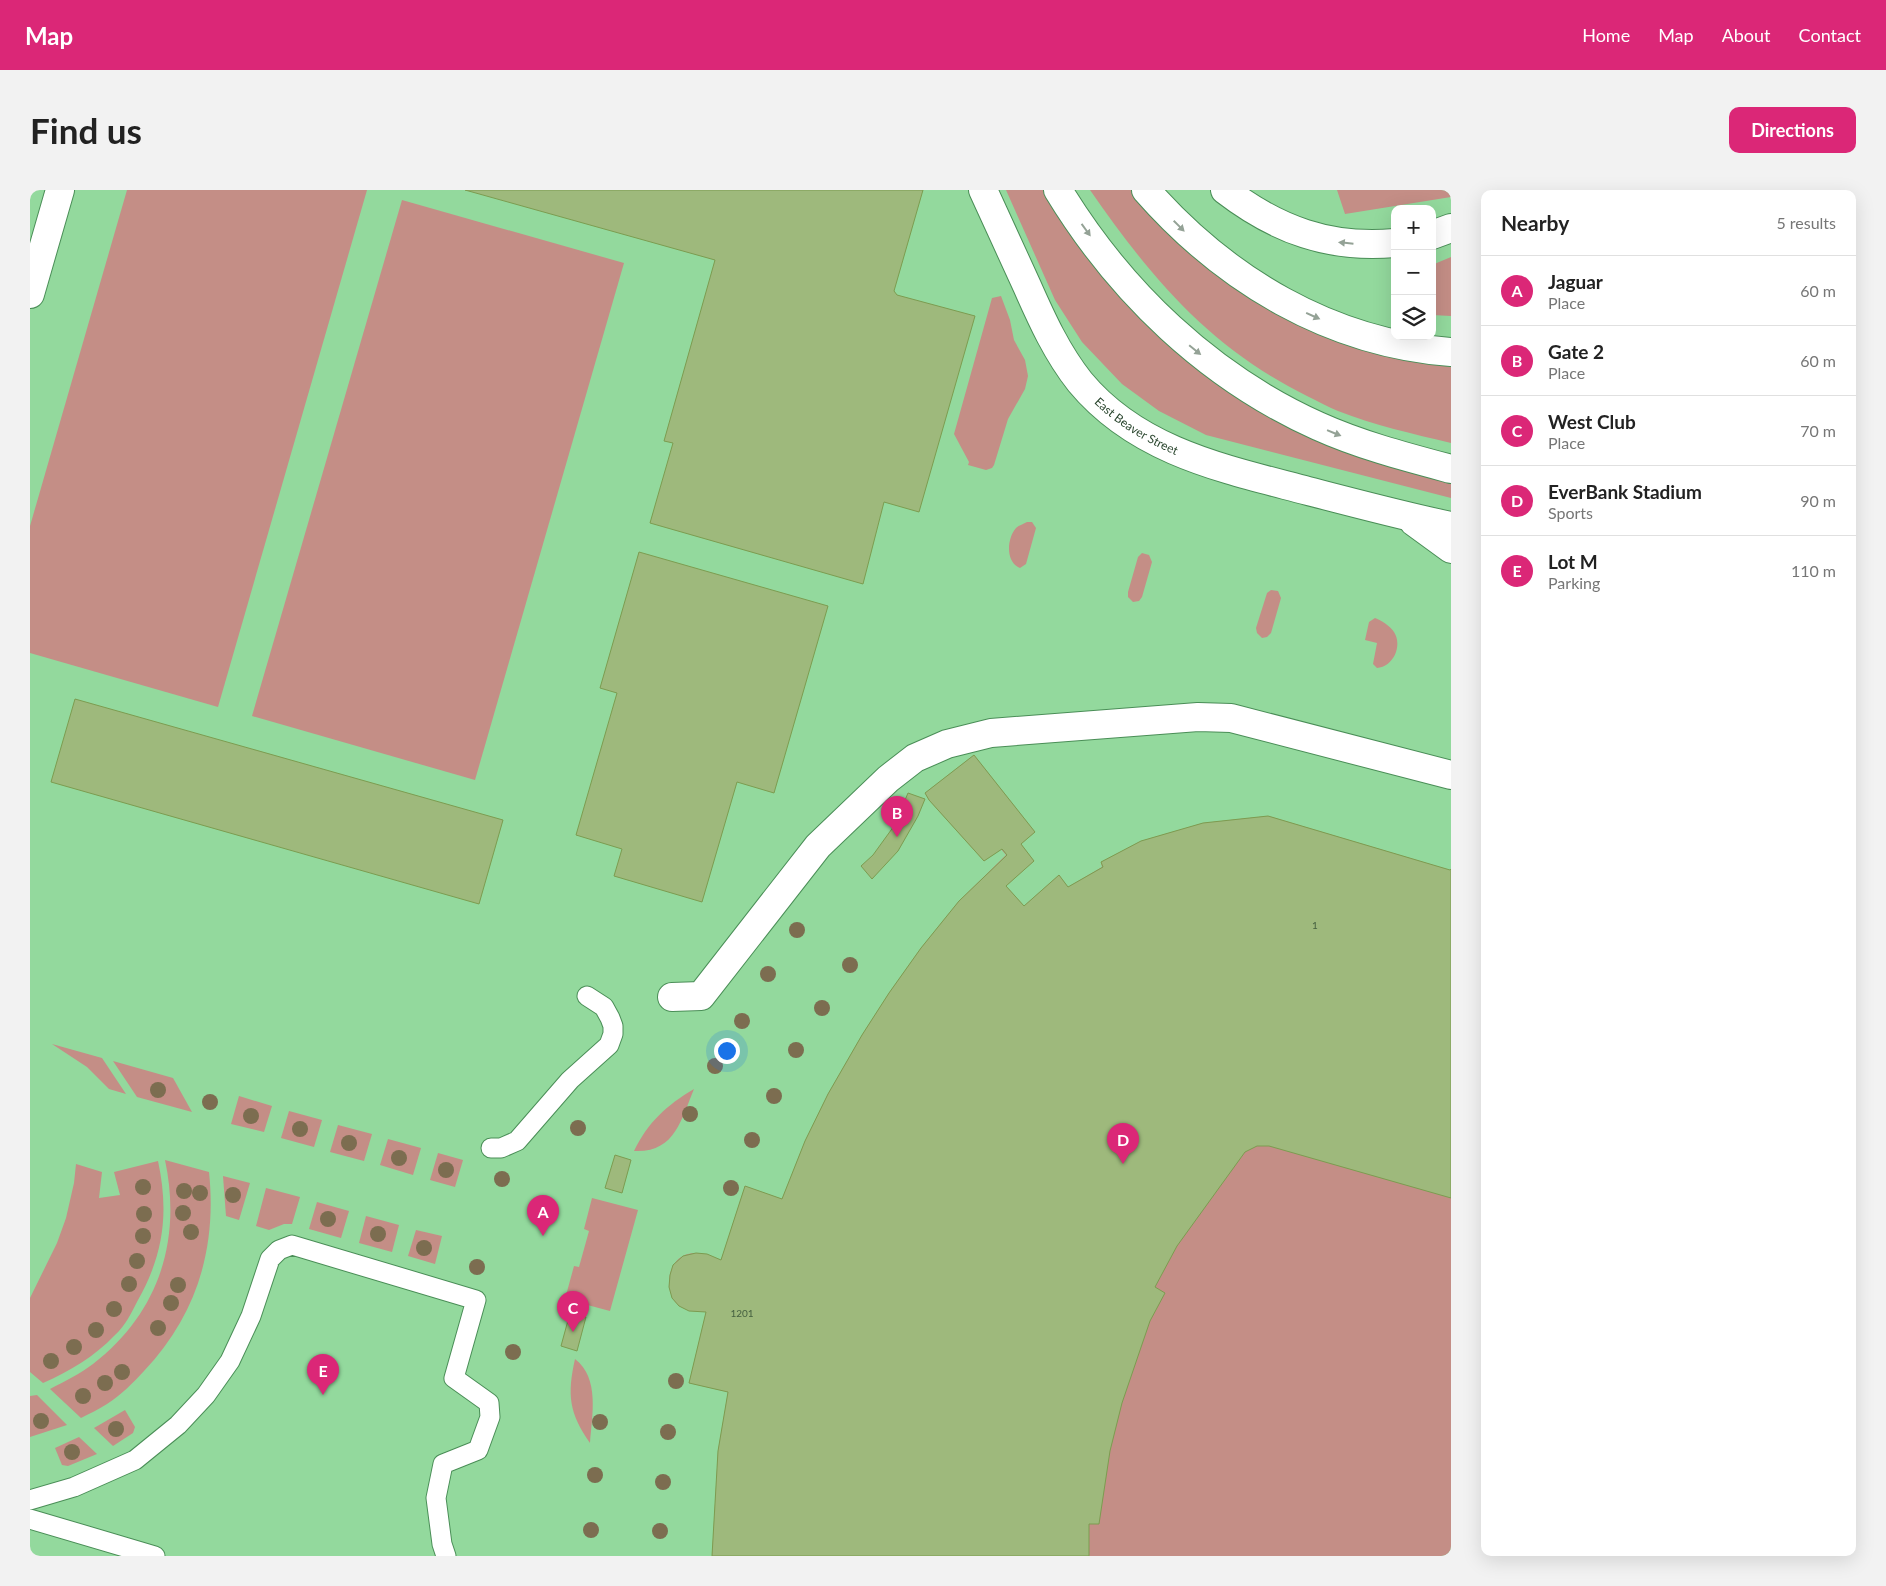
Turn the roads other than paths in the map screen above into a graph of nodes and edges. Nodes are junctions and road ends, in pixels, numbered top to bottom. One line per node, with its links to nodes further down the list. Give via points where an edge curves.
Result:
1 (60, 190): 9 (main road)
2 (983, 190): 12 (main road, East Beaver Street, via 1062,358 1080,382 1111,412 1150,439 1191,458)
3 (1058, 190): 11 (main road, one-way to 11, via 1103,254 1134,291 1177,336 1230,377 1272,404 1318,426 1388,452)
4 (1146, 190): 10 (main road, one-way to 10, via 1205,250 1287,304 1358,334)
5 (1226, 190): 8 (main road, one-way to 5, via 1346,244 1302,234 1256,212)
6 (1451, 228): 7 (main road)
7 (1436, 234)
8 (1391, 243)
9 (30, 294)
10 (1451, 352)
11 (1451, 469)
12 (1407, 517): 13 (main road, East Beaver Street); 14 (main road, East Beaver Street)
13 (1451, 526)
14 (1451, 549)
15 (1451, 775): 17 (main road, via 1231,718 1198,716 991,733 947,744 908,763 818,846 701,996)
16 (587, 996): 18 (lane, via 604,1007 610,1018 613,1034 609,1045 570,1080 517,1141 501,1148)
17 (672, 997)
18 (491, 1148)
19 (30, 1500): 22 (lane, via 74,1487 135,1460 178,1425 206,1395 230,1361 251,1316 270,1259 279,1250 292,1245 476,1300 454,1378 488,1403 490,1417 478,1450 443,1464 436,1498)
20 (30, 1519): 21 (lane)
21 (155, 1556)
22 (446, 1556)

